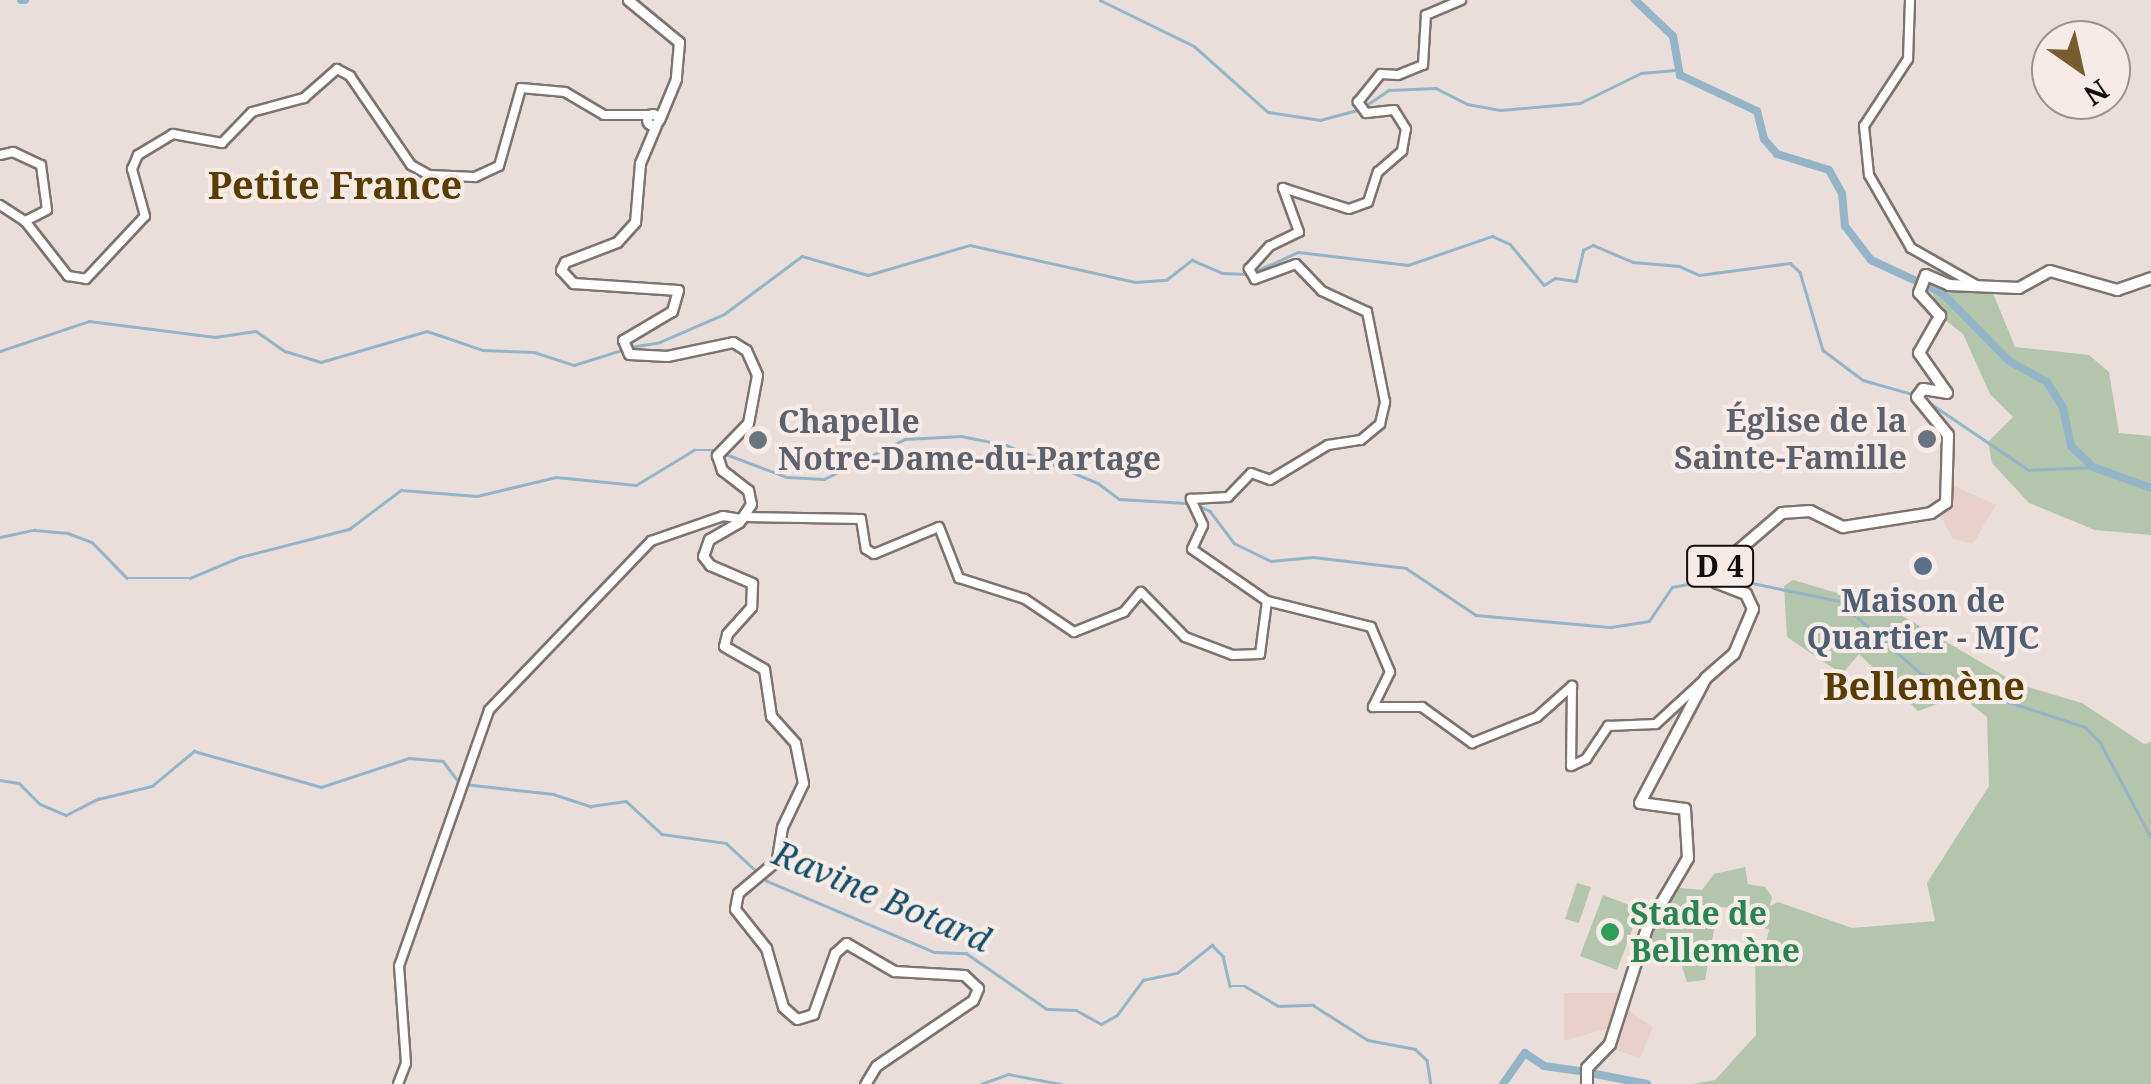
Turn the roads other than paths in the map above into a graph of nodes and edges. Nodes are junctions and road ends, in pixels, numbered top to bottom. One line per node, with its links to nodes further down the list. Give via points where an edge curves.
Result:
1 (628, 0): 4 (main road, via 679,42 676,79)
2 (1462, 0): 11 (street, via 1426,15 1423,65 1381,74 1358,102 1366,112 1394,110 1406,129 1402,151 1378,172 1368,202 1349,209 1282,188 1299,232 1270,246 1250,269 1255,280 1296,264 1322,291 1366,312 1385,402 1380,424 1361,440 1328,445 1270,480 1251,473 1228,497 1191,499 1203,525 1192,549)
3 (1910, 0): 9 (street, via 1908,59 1864,126 1869,176 1911,248)
4 (653, 120): 7 (street, via 604,114 565,92 521,88 499,166 475,177 429,175 411,165 350,76 337,69 304,98 252,112 222,142 173,134 138,155 132,169 145,216 86,279 68,276); 10 (main road, via 640,163 635,222 617,242 565,262 562,275 573,282 678,290 672,311 624,340 629,354 667,356 724,342 746,350 757,375 756,398 742,431 716,455 722,470 750,493)
5 (0, 154): 7 (street, via 13,152 41,165 47,210)
6 (0, 205): 7 (street)
7 (25, 221)
8 (2151, 278): 9 (main road, D 4, via 2117,290 2050,271 2024,288)
9 (1976, 286): 12 (main road, D 4, via 1924,276 1917,289 1940,316 1919,353 1947,393 1923,389 1917,397 1948,435 1946,503 1931,513 1842,527 1810,511 1780,514 1716,572 1717,583 1746,594 1754,608 1734,654)
10 (744, 518): 11 (street, via 862,519 866,549 874,554 939,527 956,576 1025,600 1074,632 1124,612 1141,592 1184,637 1233,655 1260,654); 13 (street, via 724,516 651,541 489,710 399,966 406,1063); 14 (main road, via 708,539 703,552 710,565 752,583 753,603 724,646 764,669 771,716 795,744 802,765 800,792 768,870 738,892 735,909 766,948 783,1007 796,1019 813,1014 835,953 846,943 900,973 964,976 976,983 973,1000 880,1062)
11 (1267, 600): 12 (street, via 1371,626 1390,672 1374,706 1422,707 1472,743 1537,718 1572,686 1571,766 1586,759 1608,726 1656,724)
12 (1706, 678): 15 (main road, D 4, via 1640,803 1685,809 1688,858 1646,928 1609,1048 1587,1068)
13 (398, 1084)
14 (865, 1084)
15 (1587, 1084)

